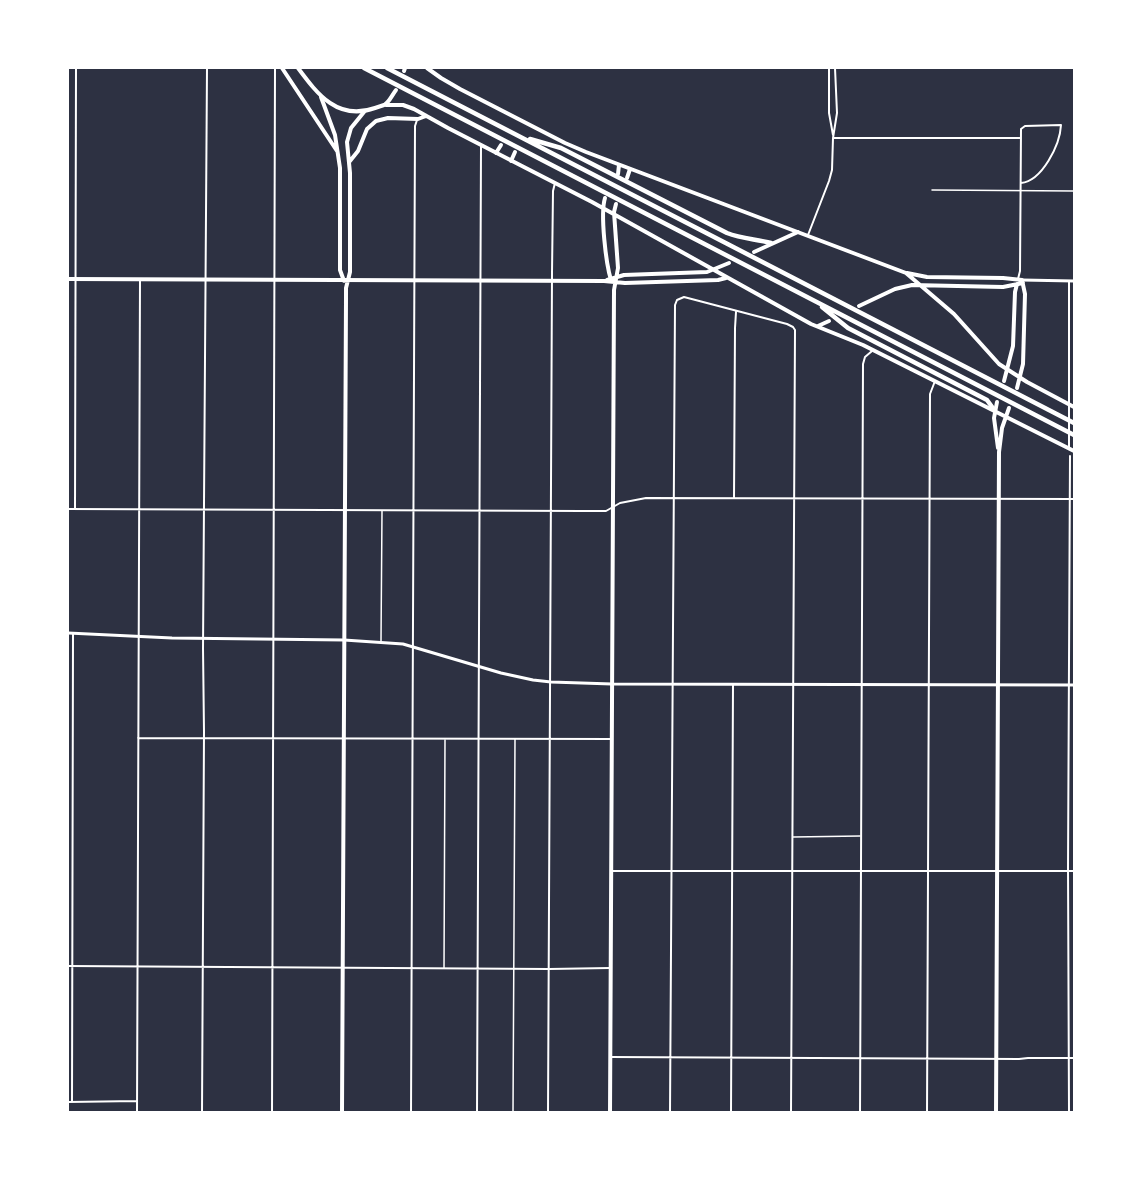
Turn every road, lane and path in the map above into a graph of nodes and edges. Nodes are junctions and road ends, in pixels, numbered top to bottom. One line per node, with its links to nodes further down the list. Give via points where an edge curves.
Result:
1 (76, 68): 49 (street)
2 (207, 68): 51 (street)
3 (276, 68): 53 (street)
4 (282, 68): 22 (main road)
5 (298, 68): 12 (main road)
6 (364, 68): 62 (highway)
7 (387, 68): 17 (highway)
8 (428, 68): 27 (main road, via 529,126)
9 (829, 68): 18 (street)
10 (835, 68): 18 (street, via 837,113)
11 (396, 90): 13 (main road)
12 (321, 97): 14 (main road, via 340,109); 22 (main road)
13 (386, 105): 14 (main road); 15 (main road, via 406,105)
14 (364, 112): 26 (main road, via 349,133)
15 (426, 116): 16 (main road); 20 (main road)
16 (418, 119): 26 (main road, via 376,121 366,130); 54 (street)
17 (517, 135): 42 (highway, via 561,148 727,233); 78 (highway)
18 (833, 138): 19 (street); 41 (street, via 831,174)
19 (1021, 138): 32 (street); 32 (street, via 1025,126 1061,125 1048,162 1030,180)
20 (481, 145): 24 (main road); 55 (street)
21 (501, 145): 24 (main road)
22 (337, 152): 52 (main road, via 341,173 340,272)
23 (515, 152): 25 (main road)
24 (496, 153): 25 (main road)
25 (511, 161): 31 (main road)
26 (349, 162): 52 (main road, via 350,272)
27 (619, 165): 28 (main road); 29 (main road)
28 (630, 169): 30 (main road); 40 (main road)
29 (618, 174)
30 (627, 178)
31 (555, 183): 38 (main road); 56 (street)
32 (1021, 183): 34 (street)
33 (932, 190): 34 (street)
34 (1021, 190): 35 (street); 58 (street)
35 (1074, 191)
36 (605, 198): 38 (main road)
37 (616, 204): 39 (main road)
38 (603, 209): 39 (main road); 57 (main road, via 608,268)
39 (615, 215): 45 (main road); 57 (main road, via 618,268)
40 (798, 232): 41 (main road); 42 (main road)
41 (808, 235): 46 (main road)
42 (771, 243): 43 (main road)
43 (754, 252)
44 (729, 263): 45 (main road)
45 (714, 270): 47 (main road); 57 (main road, via 624,274)
46 (906, 273): 58 (main road, via 927,278); 61 (main road)
47 (727, 278): 57 (main road, via 625,283); 66 (main road)
48 (68, 279): 49 (main road)
49 (75, 279): 50 (main road); 94 (street)
50 (140, 279): 51 (main road); 95 (street)
51 (205, 279): 53 (main road); 96 (street)
52 (345, 279): 53 (main road); 54 (main road); 98 (main road)
53 (275, 280): 97 (street)
54 (415, 280): 55 (main road); 100 (street)
55 (480, 280): 56 (main road); 101 (street)
56 (552, 280): 57 (main road); 102 (street)
57 (614, 280): 92 (main road)
58 (1020, 281): 59 (street); 61 (main road, via 1004,287); 68 (main road, via 1015,292 1014,339); 69 (main road, via 1025,294 1025,327)
59 (1069, 281): 60 (street); 74 (street)
60 (1074, 281)
61 (920, 285): 63 (main road, via 895,289); 68 (main road)
62 (813, 300): 76 (highway, via 848,328 987,400); 79 (highway)
63 (859, 306)
64 (736, 310): 84 (street, via 686,297 676,300); 85 (street); 86 (street, via 787,324 795,330)
65 (828, 321): 66 (main road)
66 (817, 327): 67 (main road)
67 (873, 350): 70 (main road); 87 (street, via 863,364)
68 (1008, 370): 69 (main road); 71 (main road)
69 (1020, 378): 72 (main road); 74 (main road)
70 (935, 381): 76 (main road); 88 (street, via 930,394)
71 (1004, 381)
72 (1017, 388)
73 (997, 402): 76 (main road)
74 (1072, 406): 80 (street)
75 (1010, 408): 77 (main road)
76 (995, 411): 77 (main road); 82 (main road)
77 (1006, 417): 80 (main road); 82 (main road)
78 (1074, 423)
79 (1074, 435)
80 (1069, 449): 81 (main road)
81 (1074, 451)
82 (999, 452): 89 (main road)
83 (1070, 456): 90 (street)
84 (673, 497): 85 (street); 92 (street, via 638,499); 114 (street)
85 (734, 498): 86 (street)
86 (794, 498): 87 (street); 116 (street)
87 (862, 498): 88 (street); 117 (street)
88 (930, 498): 89 (street); 118 (street)
89 (999, 498): 90 (street); 119 (main road)
90 (1070, 499): 91 (street); 120 (street)
91 (1074, 499)
92 (613, 507): 102 (street, via 606,511); 113 (main road)
93 (68, 509): 94 (street)
94 (75, 509): 95 (street)
95 (139, 510): 96 (street); 105 (street)
96 (204, 510): 97 (street); 106 (street)
97 (274, 510): 98 (street); 107 (street)
98 (344, 510): 99 (street); 108 (main road)
99 (382, 510): 100 (street); 109 (street)
100 (413, 511): 101 (street); 110 (street)
101 (479, 511): 102 (street); 111 (street)
102 (551, 511): 112 (street)
103 (68, 633): 104 (street)
104 (73, 634): 105 (street); 144 (street)
105 (139, 637): 106 (street); 122 (street)
106 (204, 639): 107 (street); 123 (street)
107 (273, 639): 108 (street); 124 (street)
108 (344, 639): 109 (street); 125 (main road)
109 (381, 642): 110 (street)
110 (413, 646): 111 (street); 126 (street)
111 (478, 667): 112 (street); 128 (street)
112 (551, 682): 113 (street); 131 (street)
113 (612, 684): 114 (street); 129 (main road)
114 (672, 684): 115 (street); 135 (street)
115 (733, 684): 116 (street); 136 (street)
116 (793, 684): 117 (street); 133 (street)
117 (862, 685): 118 (street); 132 (street)
118 (929, 685): 119 (street); 141 (street)
119 (998, 685): 120 (street); 142 (main road)
120 (1069, 685): 121 (street); 138 (street)
121 (1074, 685)
122 (138, 738): 123 (street); 145 (street)
123 (204, 738): 124 (street); 146 (street)
124 (273, 739): 125 (street); 147 (street)
125 (344, 739): 126 (street); 148 (main road)
126 (412, 739): 127 (street); 149 (street)
127 (445, 739): 128 (street); 150 (street)
128 (478, 739): 130 (street); 151 (street)
129 (612, 739): 131 (street); 134 (main road)
130 (515, 740): 131 (street); 153 (street)
131 (550, 740): 154 (street)
132 (861, 836): 133 (street); 140 (street)
133 (792, 837): 137 (street)
134 (611, 871): 135 (street); 152 (main road)
135 (671, 871): 136 (street); 156 (street)
136 (731, 871): 137 (street); 157 (street)
137 (792, 871): 140 (street); 158 (street)
138 (1068, 871): 139 (street); 142 (street); 161 (street)
139 (1074, 871)
140 (861, 872): 141 (street); 159 (street)
141 (928, 872): 142 (street); 160 (street)
142 (997, 872): 163 (main road)
143 (68, 966): 144 (street)
144 (72, 966): 145 (street); 166 (street)
145 (138, 967): 146 (street); 164 (street)
146 (203, 967): 147 (street); 168 (street)
147 (272, 967): 148 (street); 169 (street)
148 (343, 968): 149 (street); 170 (main road)
149 (411, 968): 150 (street); 171 (street)
150 (444, 968): 151 (street)
151 (477, 968): 153 (street); 172 (street)
152 (610, 968): 154 (street); 155 (main road)
153 (514, 969): 154 (street); 173 (street)
154 (549, 969): 174 (street)
155 (610, 1057): 156 (street); 175 (main road)
156 (671, 1057): 157 (street); 176 (street)
157 (731, 1058): 158 (street); 177 (street)
158 (791, 1058): 159 (street); 178 (street)
159 (860, 1058): 160 (street); 179 (street)
160 (928, 1058): 163 (street); 180 (street)
161 (1069, 1058): 162 (street); 163 (street); 182 (street)
162 (1074, 1058)
163 (996, 1059): 181 (main road)
164 (136, 1101): 166 (street); 167 (street)
165 (68, 1102): 166 (street)
166 (72, 1102)
167 (136, 1113)
168 (202, 1113)
169 (272, 1113)
170 (342, 1113)
171 (411, 1113)
172 (477, 1113)
173 (513, 1113)
174 (548, 1113)
175 (610, 1113)
176 (670, 1113)
177 (731, 1113)
178 (791, 1113)
179 (860, 1113)
180 (927, 1113)
181 (996, 1113)
182 (1069, 1113)

